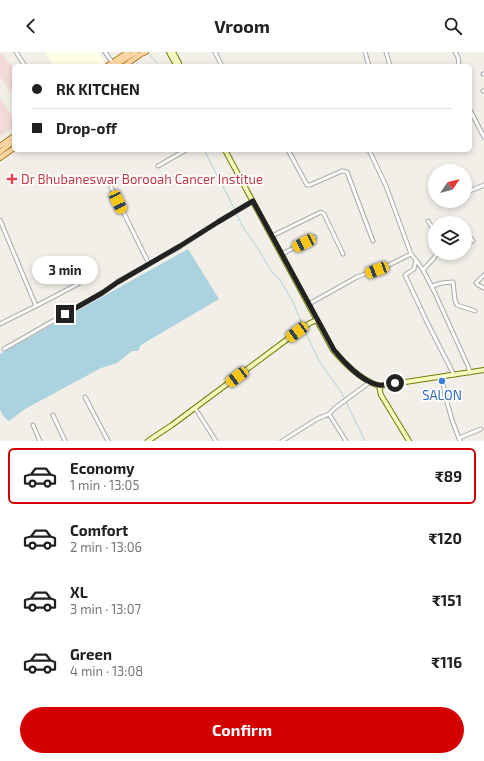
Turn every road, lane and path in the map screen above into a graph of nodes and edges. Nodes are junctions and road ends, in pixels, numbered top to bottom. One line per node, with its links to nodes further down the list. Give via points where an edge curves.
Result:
1 (16, 52): 11 (street)
2 (105, 52): 12 (street)
3 (128, 52): 12 (main road)
4 (169, 52): 14 (main road)
5 (173, 52): 15 (main road)
6 (215, 52): 16 (street)
7 (365, 52): 17 (street)
8 (386, 52): 18 (street)
9 (455, 52): 19 (street)
10 (141, 53): 12 (main road); 13 (main road)
11 (24, 64)
12 (113, 64)
13 (127, 64)
14 (175, 64)
15 (179, 64)
16 (221, 64)
17 (368, 64)
18 (389, 64)
19 (459, 64)
20 (472, 114): 22 (street)
21 (12, 137): 24 (main road)
22 (484, 137)
23 (12, 143): 26 (main road)
24 (0, 146)
25 (12, 149): 31 (main road)
26 (0, 152)
27 (182, 152): 32 (street)
28 (226, 152): 36 (main road)
29 (289, 152): 40 (street, via 307,185 342,171 347,172)
30 (369, 152): 43 (street, via 386,186)
31 (0, 158)
32 (158, 166)
33 (484, 185): 35 (street)
34 (111, 186): 46 (street)
35 (472, 190)
36 (253, 201): 38 (main road); 46 (street)
37 (0, 220): 53 (street)
38 (272, 236): 41 (main road); 42 (street, via 321,212)
39 (315, 237): 41 (street)
40 (373, 241)
41 (282, 254): 52 (main road)
42 (343, 254)
43 (411, 254): 44 (street); 52 (street, via 357,277)
44 (416, 260): 47 (street); 60 (street, via 414,269 405,275)
45 (431, 260): 47 (street)
46 (149, 264): 57 (street)
47 (423, 270): 50 (street)
48 (73, 271): 53 (street, via 78,284)
49 (484, 275): 51 (street, via 476,283)
50 (432, 286): 54 (street, via 452,282 457,305); 59 (street)
51 (484, 288)
52 (308, 304): 55 (main road)
53 (36, 306): 56 (street)
54 (474, 311)
55 (317, 320): 62 (main road, via 337,355); 65 (main road)
56 (0, 324)
57 (4, 349)
58 (484, 370): 59 (main road)
59 (470, 373): 60 (main road)
60 (454, 375): 61 (main road)
61 (442, 377): 63 (main road); 70 (street, via 452,420)
62 (370, 382): 63 (main road); 66 (street)
63 (379, 386): 78 (main road, via 381,395)
64 (85, 397): 73 (street)
65 (195, 408): 74 (main road); 75 (street)
66 (329, 414): 76 (street, via 317,418); 77 (street)
67 (53, 415): 72 (street)
68 (33, 425): 71 (street)
69 (481, 429): 70 (street)
70 (460, 440)
71 (40, 441)
72 (65, 441)
73 (108, 441)
74 (149, 441)
75 (216, 441)
76 (282, 441)
77 (346, 441)
78 (409, 441)

